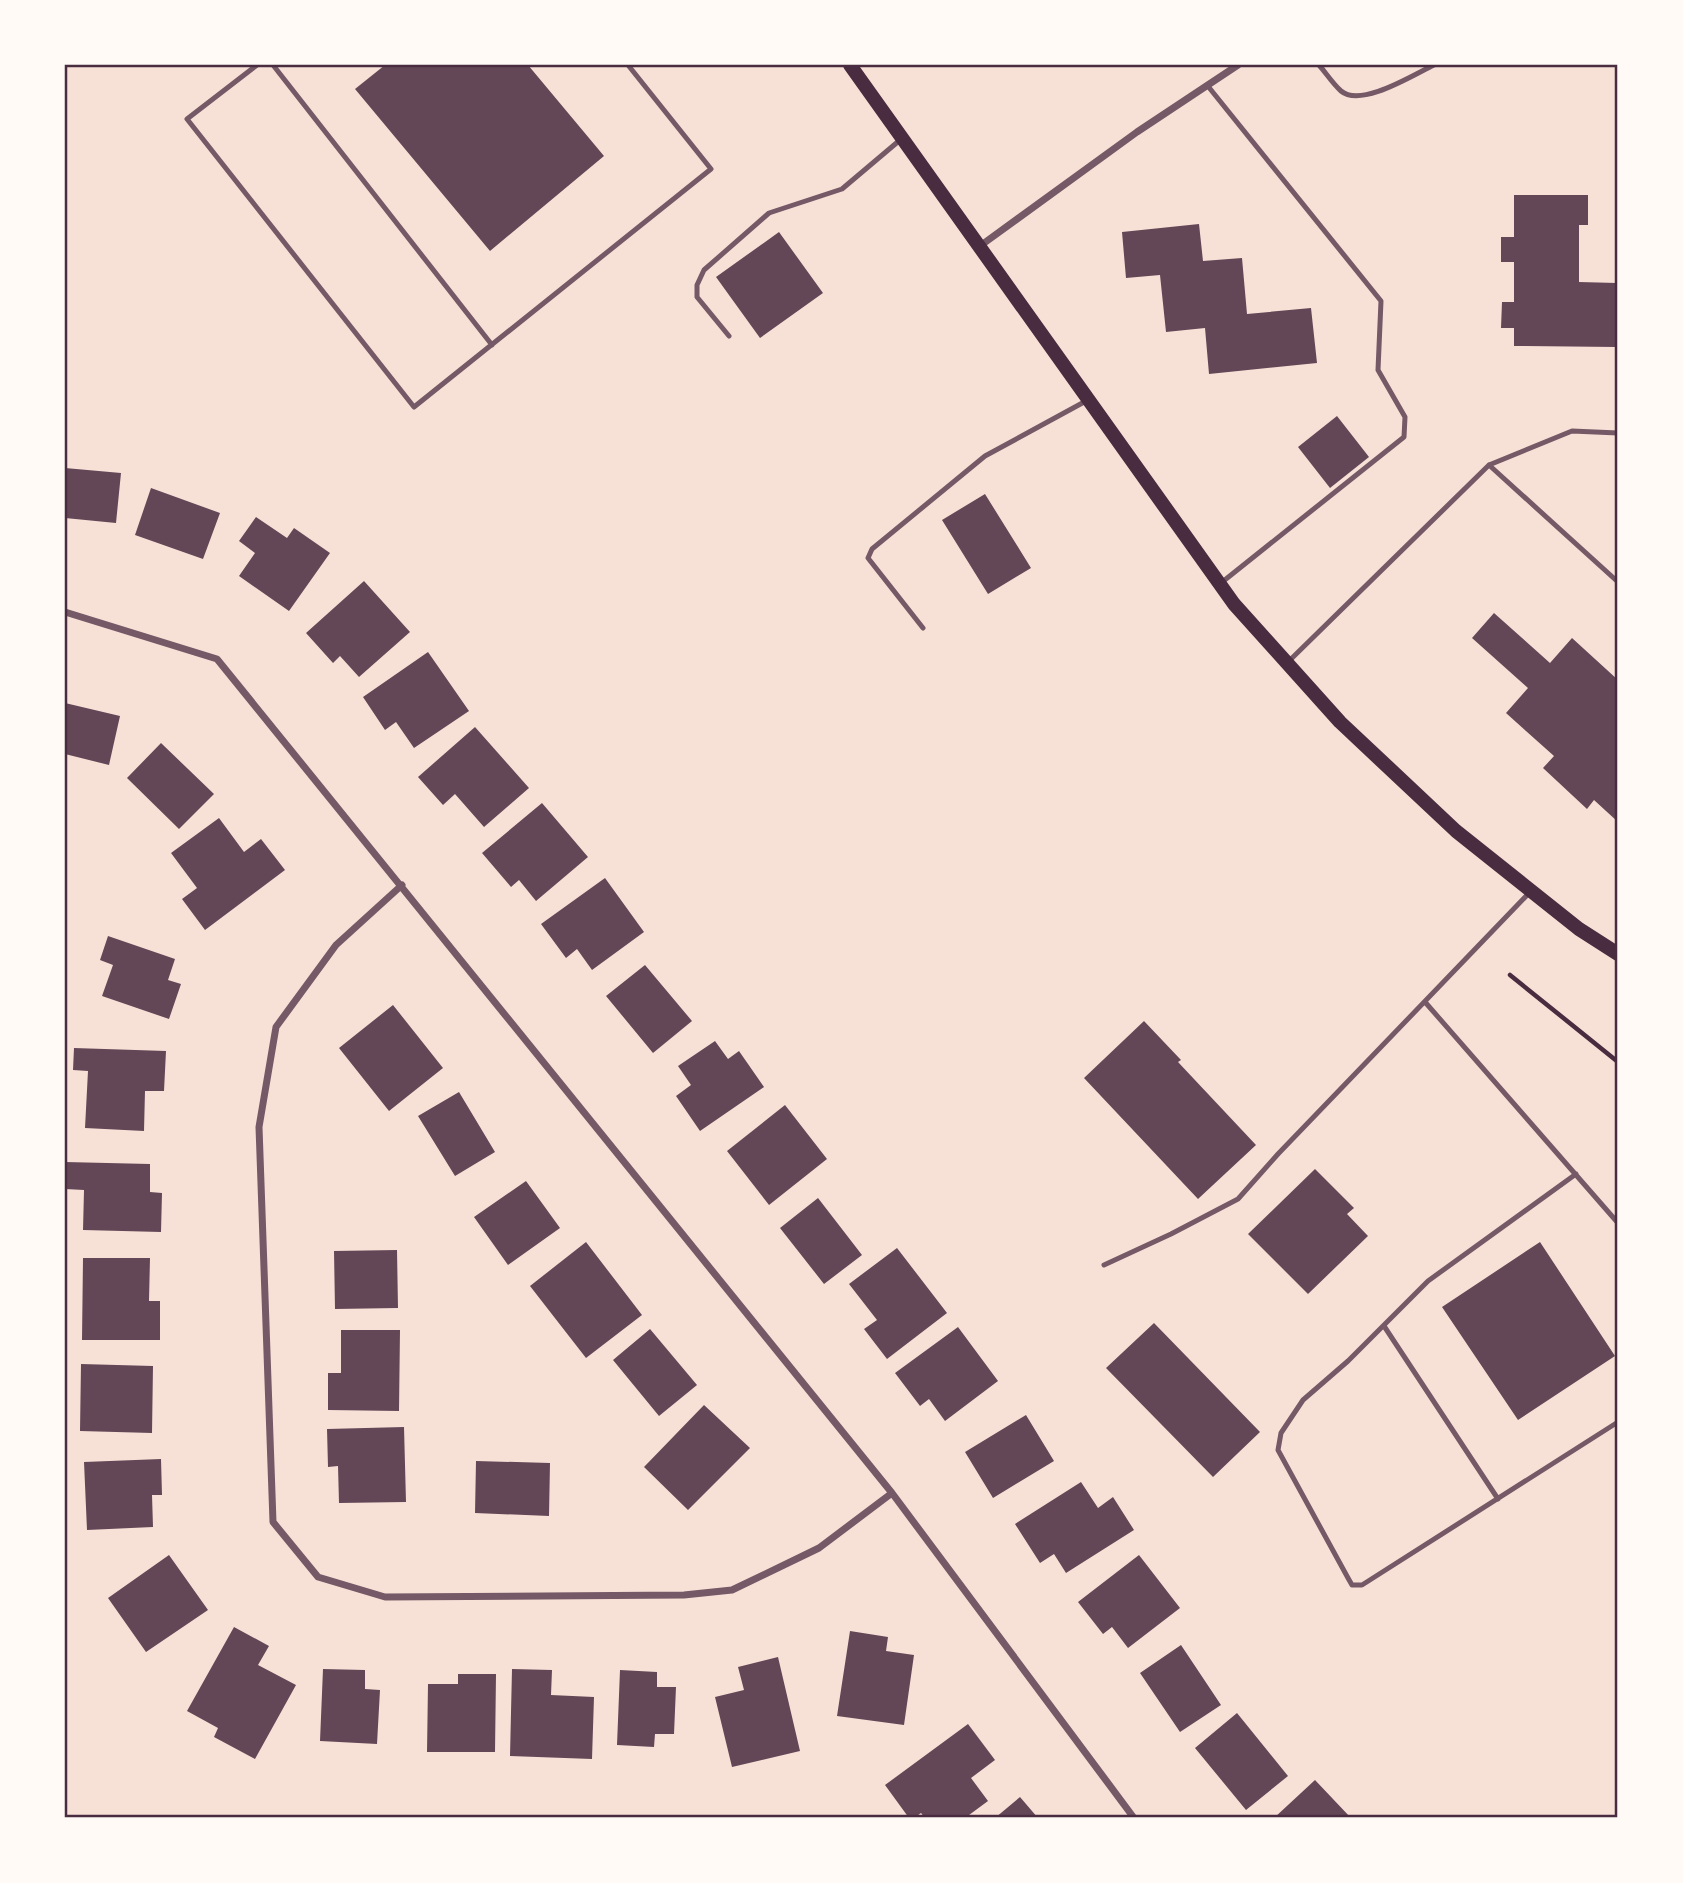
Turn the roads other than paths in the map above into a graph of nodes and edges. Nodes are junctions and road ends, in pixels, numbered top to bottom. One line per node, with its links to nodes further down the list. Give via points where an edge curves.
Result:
1 (257, 65): 12 (lane, via 187,118 414,407)
2 (273, 65): 12 (lane)
3 (628, 65): 12 (lane, via 711,169)
4 (850, 65): 9 (main road)
5 (1320, 65): 6 (lane, via 1342,92 1354,96 1369,95)
6 (1434, 65)
7 (1233, 66): 8 (street)
8 (1207, 85): 10 (street); 17 (lane, via 1381,301 1378,370 1405,417 1405,437)
9 (902, 138): 10 (main road); 11 (lane, via 842,189 769,213 704,270 697,297)
10 (980, 246): 13 (main road)
11 (729, 336)
12 (492, 345)
13 (1089, 399): 17 (main road); 19 (lane, via 985,456 872,549 868,558)
14 (1618, 433): 15 (lane, via 1572,431)
15 (1489, 465): 16 (lane); 20 (lane)
16 (1618, 582)
17 (1220, 584): 20 (main road)
18 (65, 612): 21 (street, via 217,659)
19 (923, 628)
20 (1287, 663): 22 (main road, via 1340,722 1446,822)
21 (402, 885): 30 (street); 30 (street, via 336,945 276,1027 259,1127 273,1521 318,1577 385,1597 684,1595 732,1590 820,1548)
22 (1531, 891): 23 (main road); 24 (lane)
23 (1618, 954)
24 (1424, 1002): 25 (lane); 27 (lane, via 1238,1199)
25 (1576, 1174): 26 (lane); 28 (lane, via 1428,1281)
26 (1618, 1223)
27 (1104, 1265)
28 (1384, 1326): 31 (lane); 31 (lane, via 1303,1400 1278,1441 1278,1450 1352,1585 1362,1586 1378,1577)
29 (1618, 1422): 31 (lane)
30 (892, 1493): 32 (street)
31 (1499, 1499)
32 (1134, 1818)

